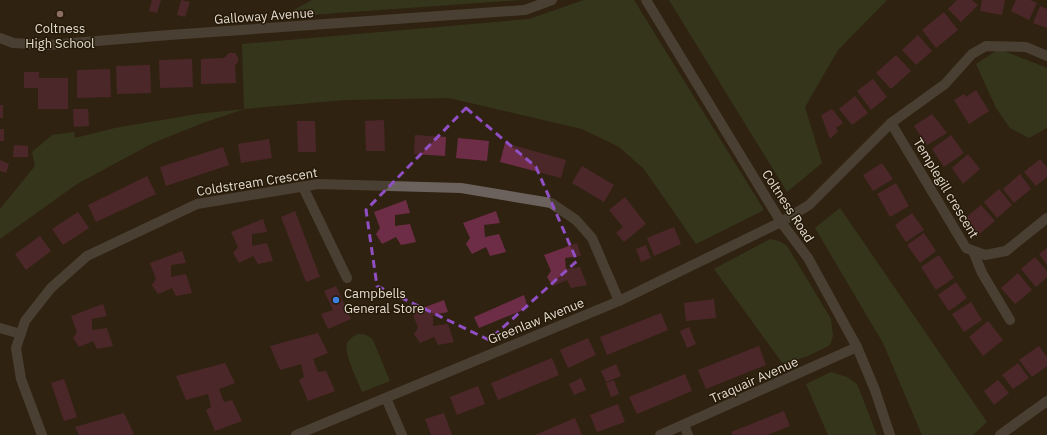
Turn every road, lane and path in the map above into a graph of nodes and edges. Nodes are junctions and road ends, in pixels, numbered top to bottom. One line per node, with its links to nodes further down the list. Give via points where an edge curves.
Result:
1 (552, 0): 3 (street, Galloway Avenue, via 525,10 49,45 13,43)
2 (646, 0): 8 (street, Coltness Road)
3 (0, 38)
4 (1047, 56): 5 (street, via 1026,47 986,46 972,54 945,84)
5 (891, 124): 8 (street, via 809,205); 9 (street, Templegill crescent, via 966,248)
6 (303, 187): 10 (street); 11 (street, Coldstream Crescent, via 318,184 461,188 551,203 576,220 592,238); 14 (street, Coldstream Crescent, via 197,204 87,256 51,288 25,321)
7 (1047, 218): 9 (street, Templegill crescent, via 1006,251 985,255)
8 (781, 222): 11 (street, Greenlaw Avenue); 15 (street, Coltness Road, via 808,258)
9 (973, 251): 12 (street, via 982,273)
10 (347, 278)
11 (620, 301): 16 (street, Greenlaw Avenue)
12 (1010, 320)
13 (0, 328): 14 (street)
14 (21, 334): 19 (street, Coldstream Crescent, via 16,348 21,379)
15 (857, 347): 18 (street, Traquair Avenue); 23 (street, Coltness Road)
16 (386, 398): 20 (street, Greenlaw Avenue); 21 (street)
17 (1047, 402): 24 (street)
18 (686, 430): 22 (street, Traquair Avenue)
19 (42, 435)
20 (296, 435)
21 (402, 435)
22 (660, 435)
23 (890, 435)
24 (1000, 435)

